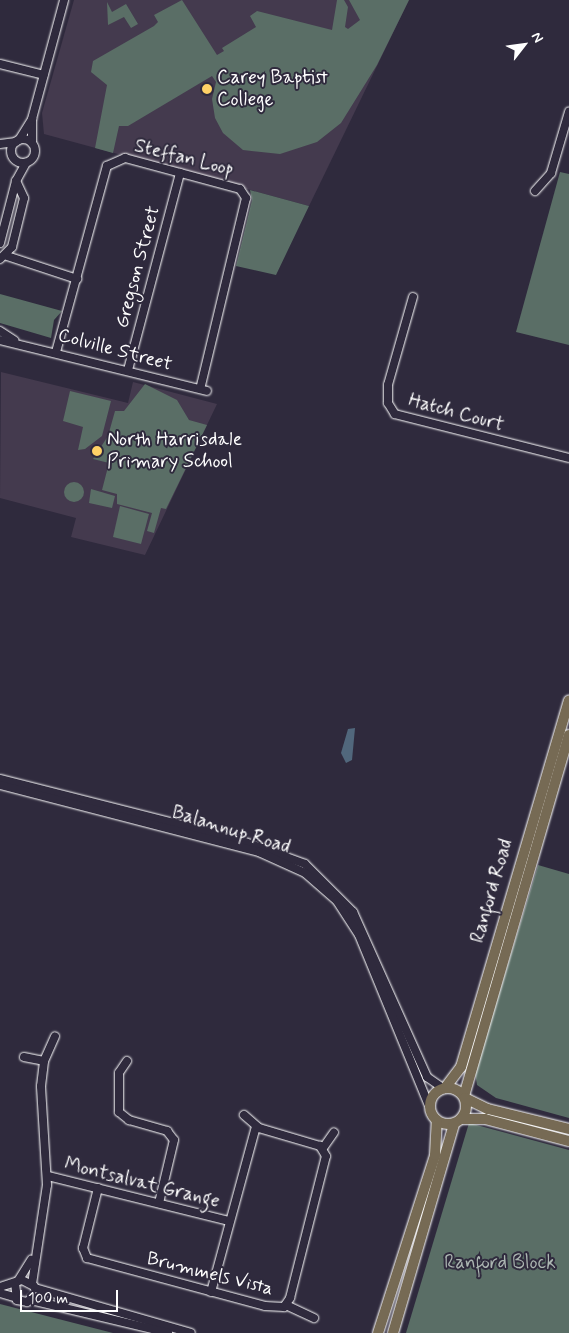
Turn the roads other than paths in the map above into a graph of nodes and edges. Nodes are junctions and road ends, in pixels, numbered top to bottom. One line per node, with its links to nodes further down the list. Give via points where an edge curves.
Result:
1 (63, 0): 3 (street)
2 (0, 64): 3 (street)
3 (44, 75): 5 (street)
4 (569, 112): 14 (street, via 551,173)
5 (32, 119): 6 (street); 7 (street)
6 (18, 141): 7 (street); 8 (street); 9 (street)
7 (32, 143): 11 (street, via 35,153)
8 (0, 145): 9 (street)
9 (12, 152): 10 (street)
10 (17, 161): 11 (street); 13 (street)
11 (26, 163): 13 (street)
12 (180, 173): 18 (street, Steffan Loop, via 125,158 110,162); 24 (street, Gregson Street); 25 (street, Steffan Loop, via 240,189 248,205)
13 (17, 180): 15 (street); 17 (street, via 24,198)
14 (535, 191)
15 (2, 224): 16 (street)
16 (0, 243)
17 (3, 257): 18 (street)
18 (77, 279): 23 (street, Steffan Loop)
19 (413, 297): 26 (street, Hatch Court, via 388,385 390,408 402,417)
20 (0, 331): 22 (street, Colville Street)
21 (0, 340): 22 (street, Colville Street)
22 (16, 341): 23 (street, Colville Street)
23 (56, 352): 24 (street, Colville Street)
24 (128, 370): 25 (street, Colville Street)
25 (203, 390)
26 (569, 458)
27 (569, 701): 36 (main road, Ranford Road, via 460,1067)
28 (569, 735): 37 (main road, Ranford Road)
29 (0, 779): 31 (street, Balannup Road)
30 (0, 785): 31 (street, Balannup Road)
31 (223, 839): 36 (street, Balannup Road, via 305,864 345,901 368,938 427,1077); 38 (street, Balannup Road, via 291,864 324,888 344,910 360,935)
32 (55, 1036): 34 (street)
33 (24, 1057): 34 (street)
34 (44, 1061): 47 (street, via 42,1101)
35 (127, 1061): 49 (street, via 119,1073 119,1112 129,1120 167,1131 174,1140)
36 (445, 1089): 37 (main road); 38 (main road, via 433,1097)
37 (464, 1097): 41 (main road); 43 (main road, via 496,1111)
38 (430, 1108): 40 (main road)
39 (244, 1115): 42 (street)
40 (437, 1120): 41 (main road); 63 (main road, via 435,1155)
41 (458, 1121): 45 (main road, via 485,1119); 64 (main road)
42 (256, 1126): 46 (street); 50 (street)
43 (569, 1129)
44 (334, 1132): 46 (street)
45 (569, 1141)
46 (323, 1148): 59 (street, Brummels Vista, via 326,1160)
47 (48, 1176): 48 (street, Montsalvat Grange); 51 (street)
48 (98, 1188): 49 (street, Montsalvat Grange); 55 (street, Brummels Vista, via 83,1248 87,1258)
49 (159, 1203): 50 (street, Montsalvat Grange)
50 (229, 1221): 55 (street)
51 (33, 1258): 52 (street); 53 (street)
52 (17, 1282): 53 (street); 54 (street); 57 (street)
53 (33, 1286): 58 (street); 62 (street)
54 (0, 1287)
55 (211, 1292): 59 (street, Brummels Vista, via 277,1308)
56 (0, 1293): 57 (street)
57 (14, 1297): 58 (street, via 20,1302)
58 (31, 1300): 61 (street)
59 (286, 1305): 60 (street)
60 (314, 1318)
61 (168, 1333)
62 (191, 1333)
63 (378, 1333)
64 (393, 1333)

